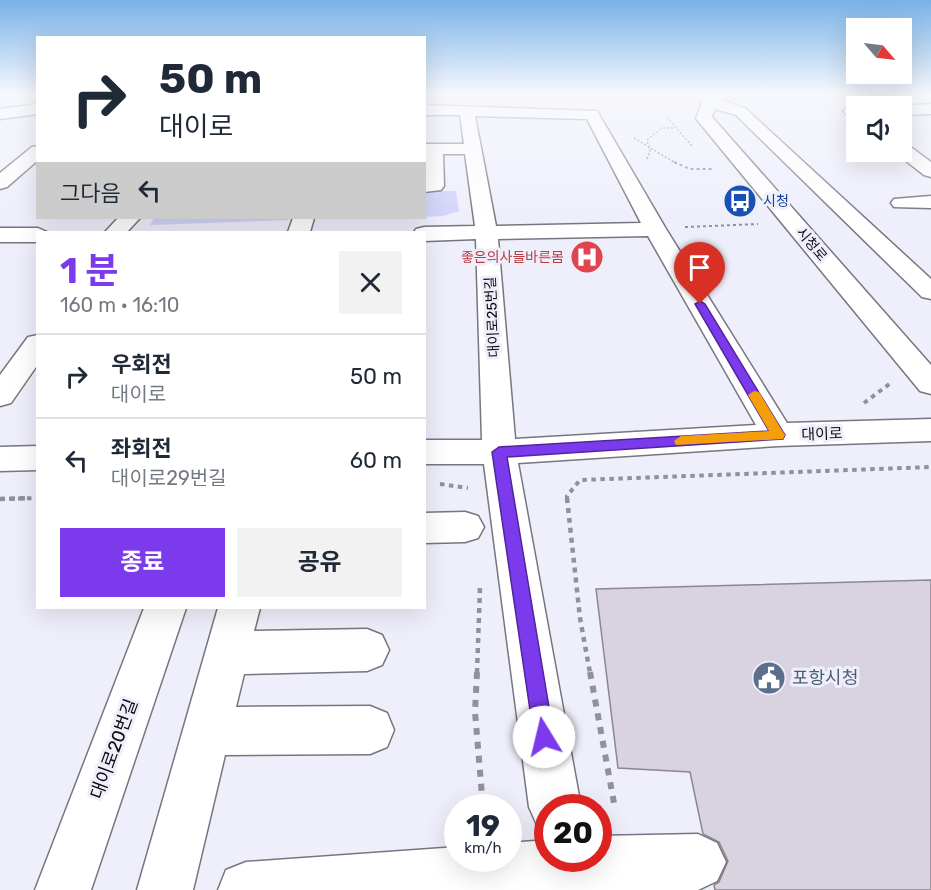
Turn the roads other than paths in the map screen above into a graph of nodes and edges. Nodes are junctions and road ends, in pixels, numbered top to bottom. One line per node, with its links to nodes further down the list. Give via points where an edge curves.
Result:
1 (471, 135): 6 (street, 대이로25번길)
2 (603, 135): 16 (street)
3 (718, 135): 25 (street, 시청로)
4 (765, 135): 22 (street)
5 (429, 149): 6 (street); 12 (street, via 434,186)
6 (473, 149): 19 (street, 대이로25번길)
7 (33, 155): 9 (street); 11 (street)
8 (912, 157): 10 (street)
9 (0, 163)
10 (931, 171)
11 (0, 183)
12 (426, 186)
13 (931, 202): 14 (street)
14 (901, 203)
15 (128, 219): 17 (street)
16 (655, 229): 19 (street); 27 (street)
17 (117, 231)
18 (426, 234): 19 (street)
19 (488, 234): 29 (street, 대이로25번길)
20 (0, 235): 21 (street)
21 (36, 235)
22 (931, 292)
23 (36, 347): 24 (street)
24 (17, 382)
25 (931, 384)
26 (931, 430): 27 (street, 대이로)
27 (778, 435): 29 (street, 대이로)
28 (426, 452): 29 (street, 대이로)
29 (499, 452): 40 (street, 대이로25번길)
30 (36, 458): 31 (street)
31 (0, 459)
32 (470, 512): 33 (street)
33 (426, 527)
34 (165, 609): 44 (street, 대이로20번길)
35 (239, 609): 37 (street)
36 (367, 650): 37 (street)
37 (227, 653): 39 (street)
38 (370, 730): 39 (street)
39 (207, 731): 45 (street)
40 (553, 794)
41 (699, 862): 42 (street)
42 (612, 863)
43 (564, 872): 46 (street)
44 (63, 890)
45 (165, 890)
46 (246, 890)

